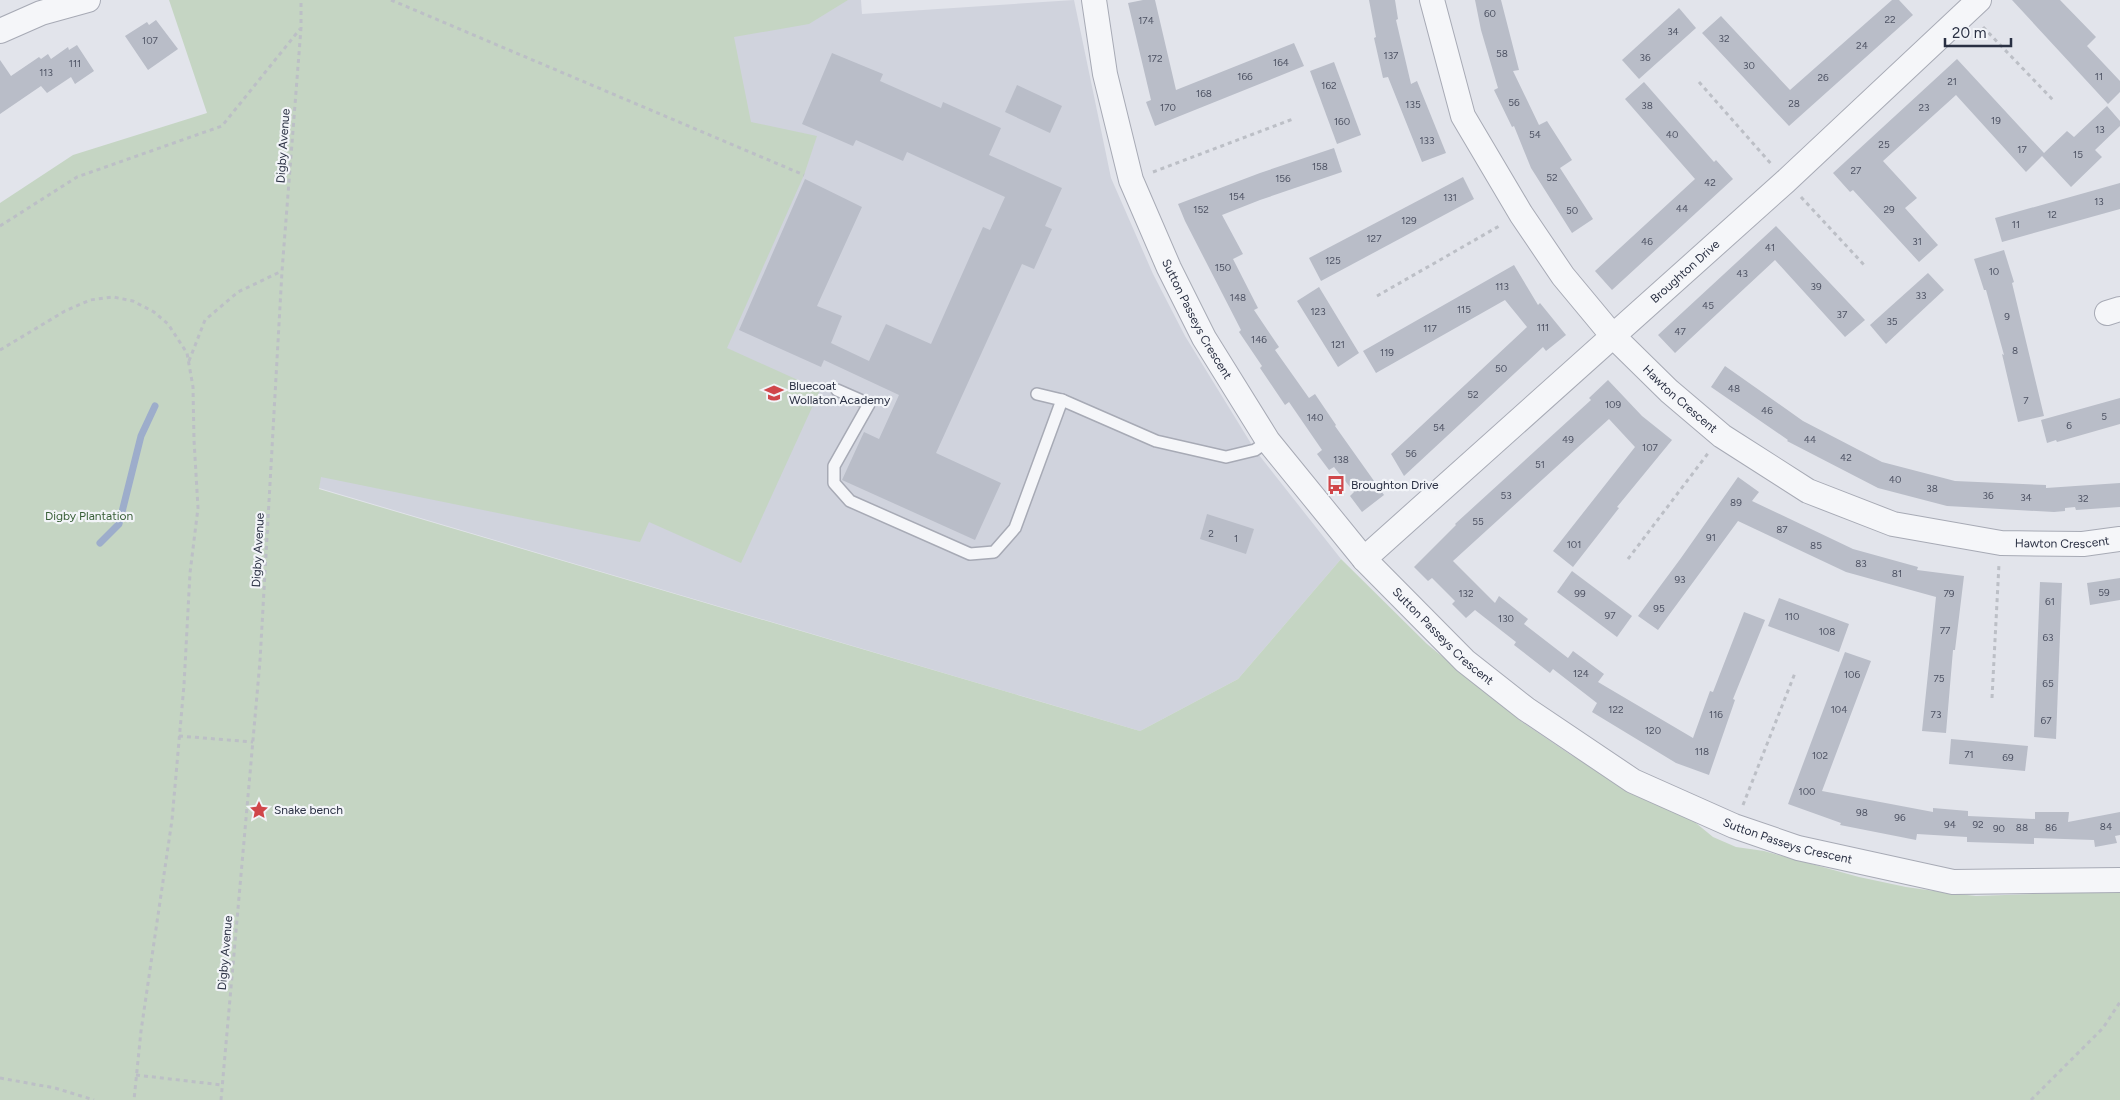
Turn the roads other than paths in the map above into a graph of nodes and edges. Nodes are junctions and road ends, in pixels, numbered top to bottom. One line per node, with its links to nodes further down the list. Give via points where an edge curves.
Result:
1 (88, 0): 5 (street, via 41,13)
2 (1094, 0): 10 (street, Sutton Passeys Crescent, via 1106,74 1131,180 1204,338)
3 (1432, 0): 6 (street, Hawton Crescent, via 1463,116 1521,214 1563,276)
4 (1973, 6): 6 (street, Broughton Drive, via 1786,181)
5 (0, 31)
6 (1612, 335): 11 (street, Hawton Crescent, via 1669,391 1722,436 1808,491 1893,524 2001,543 2083,544); 12 (street, Broughton Drive)
7 (837, 390): 9 (lane, via 870,404 834,466 834,483 850,500 970,554 994,552 1015,528)
8 (1037, 394): 9 (lane)
9 (1062, 400): 10 (lane, via 1156,441 1226,457 1255,450)
10 (1268, 441): 12 (street, Sutton Passeys Crescent)
11 (2120, 539)
12 (1364, 559): 13 (street, Sutton Passeys Crescent, via 1465,661 1526,709 1633,781 1734,826 1798,848 1952,882)
13 (2120, 880)

